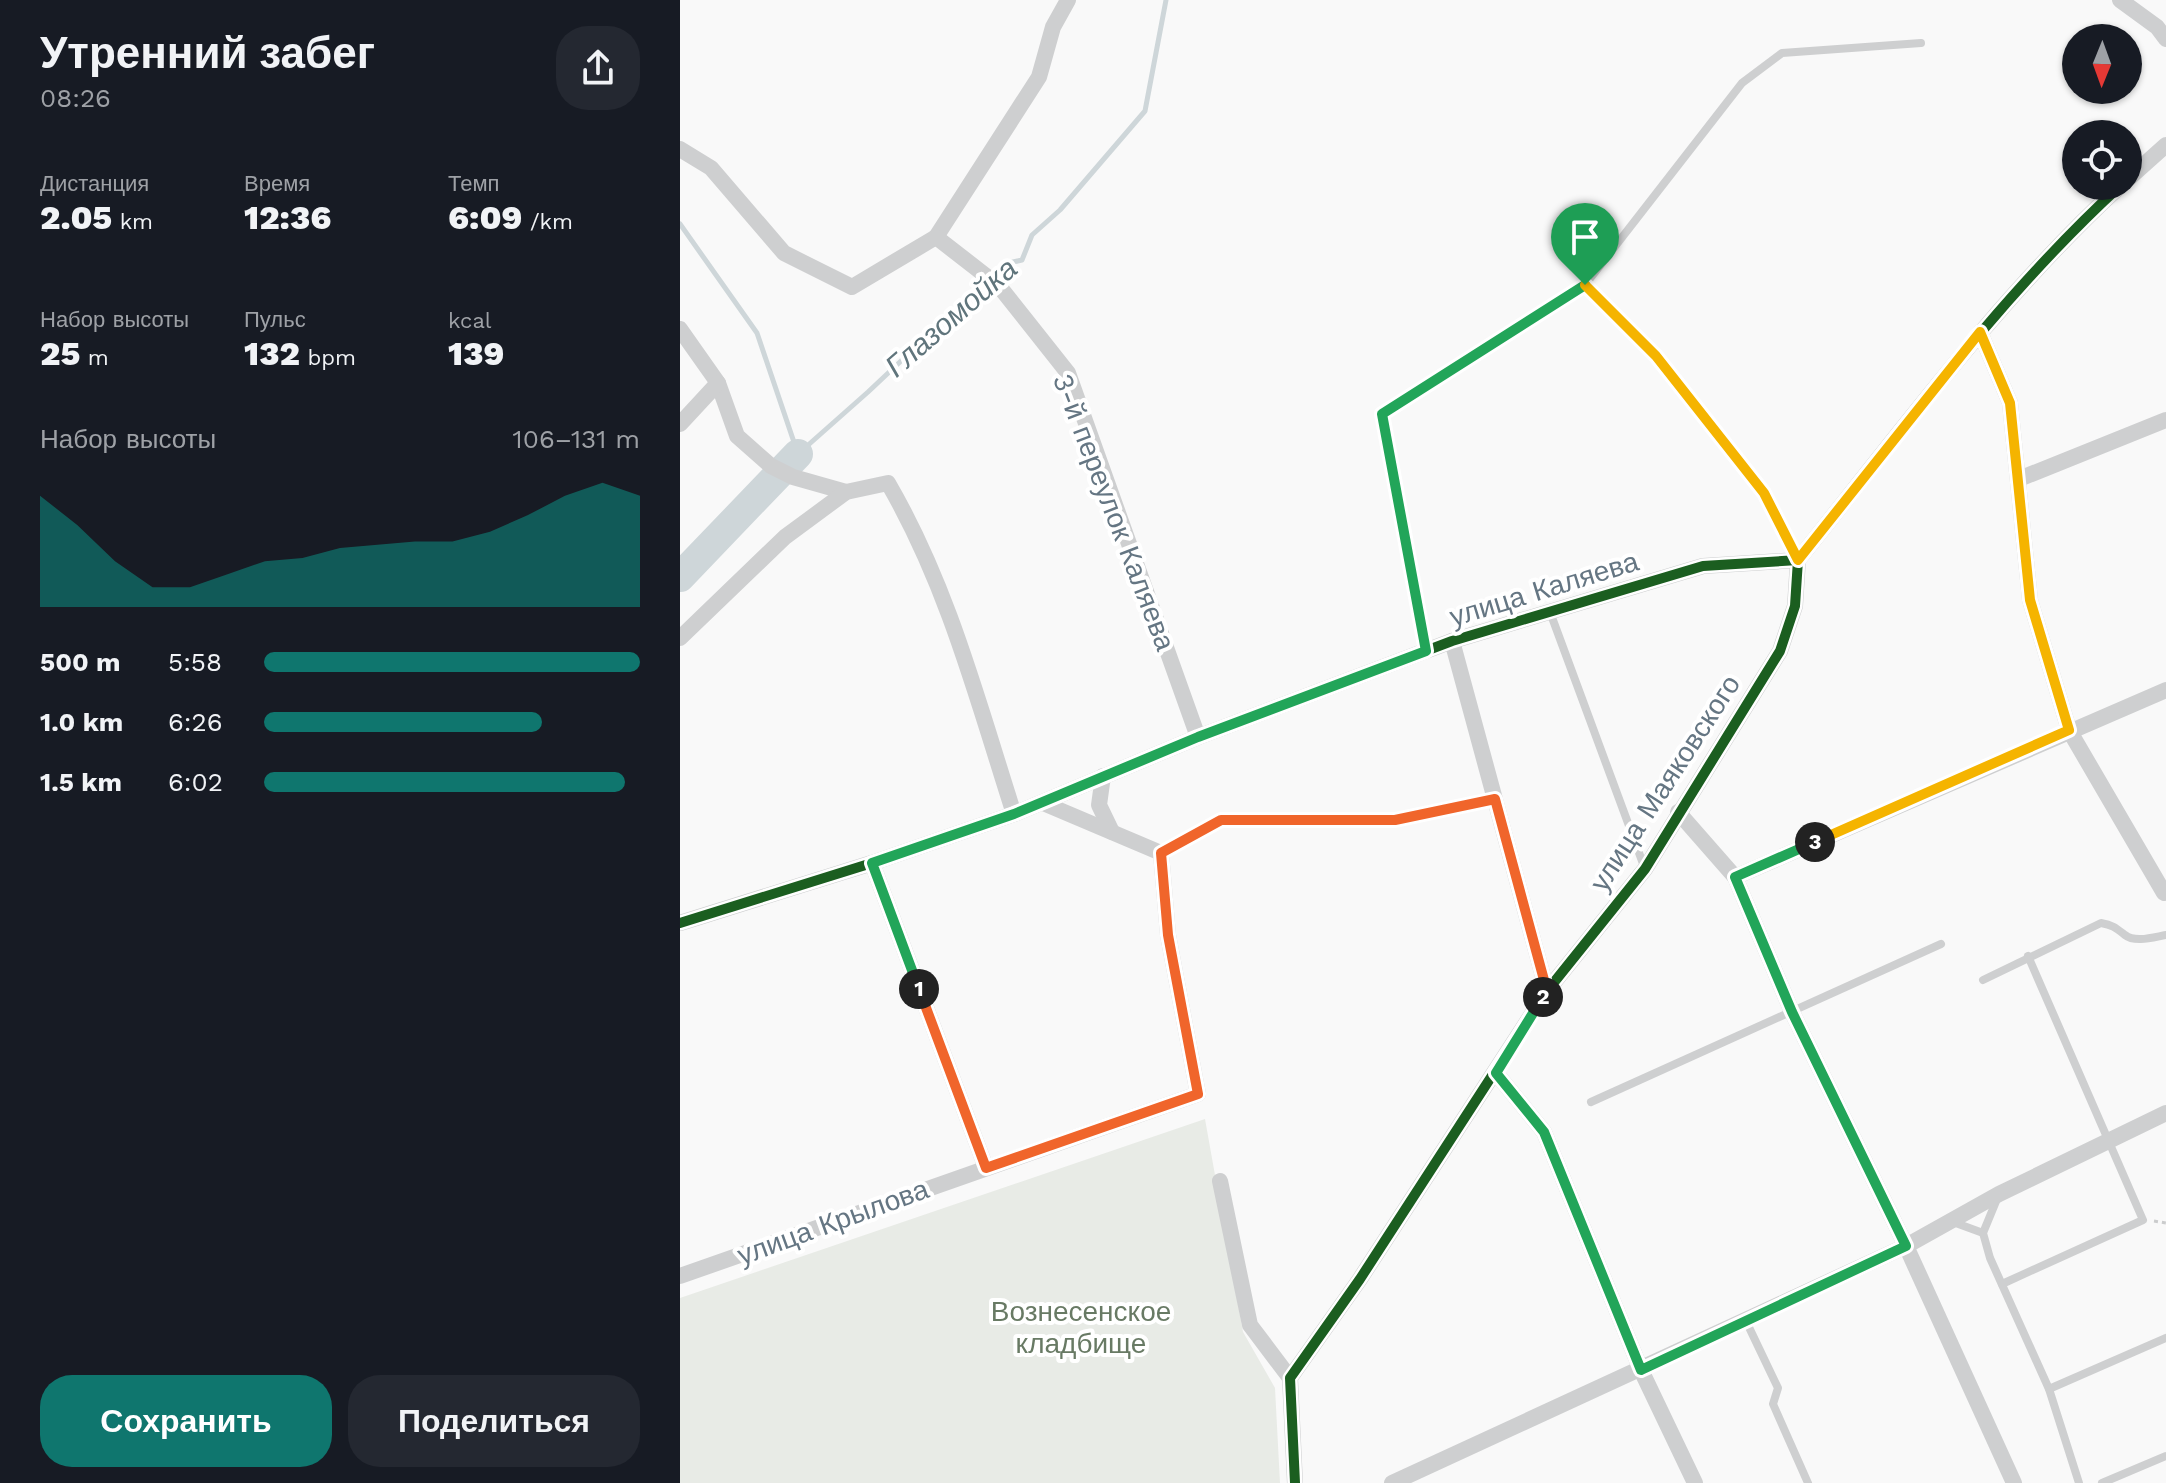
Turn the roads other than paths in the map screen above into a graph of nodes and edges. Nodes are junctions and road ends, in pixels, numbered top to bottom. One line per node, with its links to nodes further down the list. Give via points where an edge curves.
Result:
1 (1068, 0): 9 (street, via 1053,27 1039,77)
2 (2133, 3): 3 (street)
3 (2166, 39)
4 (1921, 43): 10 (lane, via 1782,53 1742,83)
5 (2166, 145): 7 (street)
6 (680, 149): 9 (street, via 711,168 784,253 852,287)
7 (2142, 166)
8 (2105, 200): 12 (street)
9 (936, 237): 25 (street, 3-й переулок Каляева, via 999,286 1068,373)
10 (1585, 285): 18 (lane, via 1656,356 1764,493); 22 (lane, via 1382,414)
11 (680, 329): 13 (street)
12 (1980, 332): 16 (street, via 2010,403); 18 (street)
13 (718, 383): 15 (street); 17 (street, via 737,436 771,466)
14 (2166, 420): 16 (street)
15 (680, 424)
16 (2019, 479): 24 (street, via 2030,600)
17 (846, 492): 20 (street, via 785,537); 30 (street, via 888,483 913,526 950,612)
18 (1798, 560): 19 (street, улица Каляева, via 1703,566); 29 (street, улица Маяковского, via 1795,606 1780,651)
19 (1550, 612): 21 (street, улица Каляева); 34 (lane)
20 (680, 638)
21 (1452, 641): 22 (street, улица Каляева); 27 (street)
22 (1426, 651): 25 (street, улица Каляева)
23 (2166, 690): 24 (street)
24 (2069, 730): 35 (street); 36 (street)
25 (1198, 737): 26 (street, улица Каляева)
26 (1103, 776): 28 (street, улица Каляева); 31 (street, via 1099,805)
27 (1495, 799): 32 (lane, via 1395,820 1221,820); 42 (street)
28 (1043, 803): 30 (street, улица Каляева); 31 (street)
29 (1678, 812): 34 (street, улица Маяковского); 35 (street)
30 (1014, 814): 33 (street, улица Каляева)
31 (1112, 832): 32 (street)
32 (1161, 853): 48 (street, улица Крылова, via 1168,935 1198,1094)
33 (872, 863): 37 (street, улица Каляева); 48 (street)
34 (1645, 869): 42 (street, улица Маяковского)
35 (1735, 877): 43 (street)
36 (2164, 893)
37 (680, 923)
38 (2166, 935): 40 (lane, via 2136,939 2101,923)
39 (1941, 944): 43 (lane)
40 (2028, 956): 41 (lane); 47 (lane)
41 (1983, 980)
42 (1547, 991): 44 (street, улица Маяковского)
43 (1792, 1012): 45 (lane); 53 (street)
44 (1496, 1073): 58 (street, via 1544,1132); 59 (street, улица Маяковского)
45 (1591, 1102)
46 (2166, 1113): 47 (street)
47 (2110, 1141): 50 (street); 55 (lane, via 2143,1220)
48 (986, 1168): 54 (street, улица Крылова)
49 (1220, 1181): 59 (street, via 1250,1325)
50 (1999, 1194): 51 (street); 52 (lane)
51 (1949, 1221): 52 (lane); 53 (street)
52 (1983, 1233): 55 (lane)
53 (1906, 1246): 56 (street); 66 (street)
54 (680, 1276)
55 (2002, 1284): 60 (lane)
56 (1746, 1321): 58 (street); 65 (lane, via 1778,1388 1773,1404)
57 (2166, 1338): 60 (lane)
58 (1641, 1370): 63 (street); 64 (street)
59 (1290, 1378): 62 (street)
60 (2049, 1389): 67 (lane)
61 (2166, 1456): 68 (lane)
62 (1295, 1483)
63 (1392, 1483)
64 (1695, 1483)
65 (1808, 1483)
66 (2014, 1483)
67 (2079, 1483)
68 (2102, 1483)

